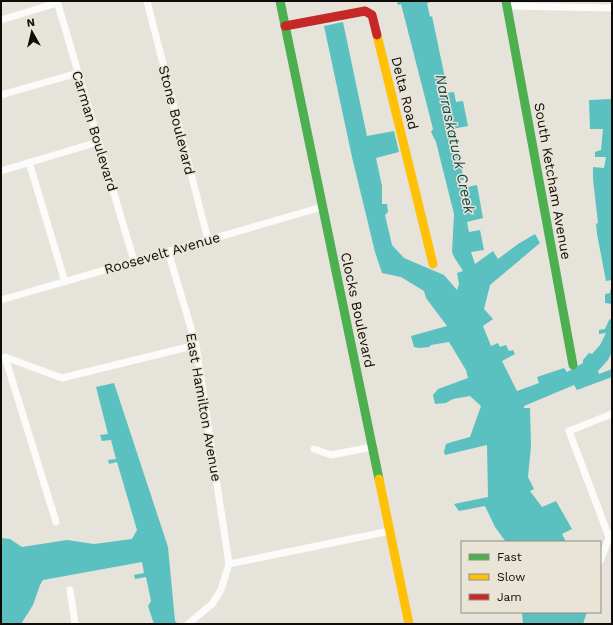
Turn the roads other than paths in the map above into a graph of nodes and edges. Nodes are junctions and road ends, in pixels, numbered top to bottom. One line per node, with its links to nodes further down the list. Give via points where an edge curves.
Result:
1 (147, 1): 14 (street, Stone Boulevard)
2 (280, 1): 7 (street, Clocks Boulevard)
3 (57, 2): 6 (street); 8 (street, Carman Boulevard)
4 (506, 3): 5 (street); 21 (street, South Ketcham Avenue)
5 (612, 8)
6 (1, 20)
7 (285, 26): 13 (street, Clocks Boulevard); 17 (street, Delta Road, via 365,11 372,15)
8 (78, 73): 9 (street); 10 (street, Carman Boulevard)
9 (1, 95)
10 (98, 142): 11 (street); 16 (street, Carman Boulevard)
11 (29, 162): 12 (street); 18 (street)
12 (1, 171)
13 (322, 206): 14 (street, Roosevelt Avenue); 23 (street, Clocks Boulevard)
14 (208, 240): 15 (street, Roosevelt Avenue)
15 (168, 251): 16 (street, Roosevelt Avenue); 20 (street, East Hamilton Avenue)
16 (134, 261): 18 (street, Roosevelt Avenue)
17 (434, 264)
18 (65, 282): 19 (street, Roosevelt Avenue)
19 (1, 300)
20 (196, 345): 25 (street, via 62,378 5,357); 29 (street, East Hamilton Avenue)
21 (573, 365)
22 (612, 414): 27 (street, via 569,431)
23 (372, 447): 24 (street, via 331,455); 26 (street, Clocks Boulevard)
24 (314, 449)
25 (56, 522)
26 (390, 531): 29 (street); 33 (street, Clocks Boulevard)
27 (611, 534): 28 (street)
28 (601, 559)
29 (229, 564): 32 (street, via 221,590 212,604)
30 (70, 590): 31 (street)
31 (75, 624)
32 (188, 624)
33 (409, 624)

